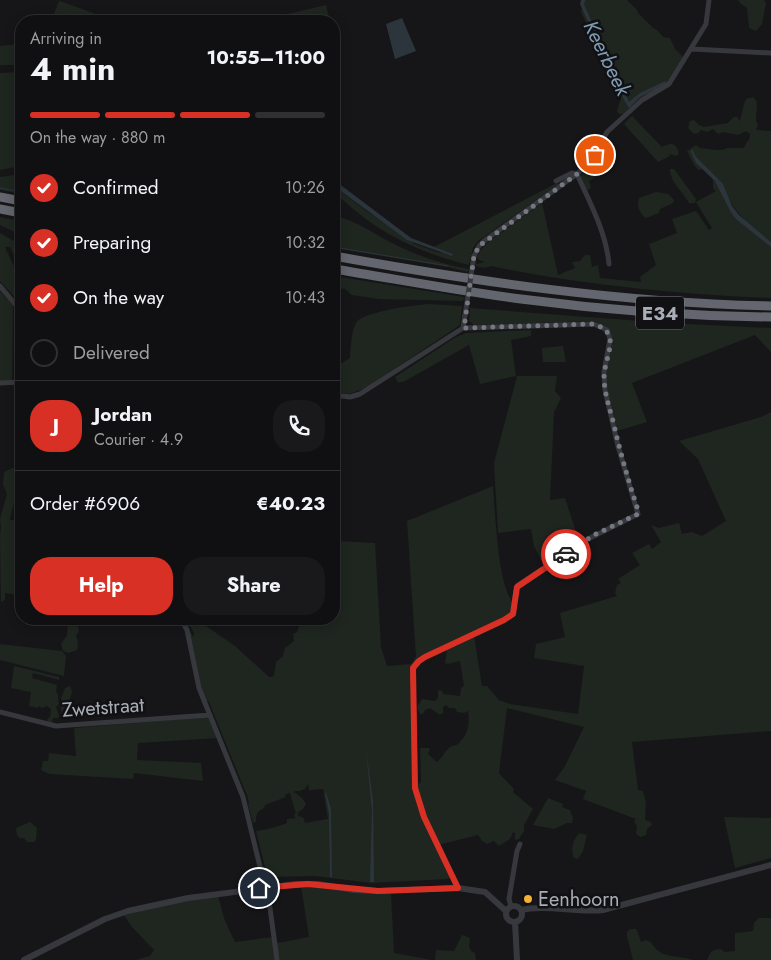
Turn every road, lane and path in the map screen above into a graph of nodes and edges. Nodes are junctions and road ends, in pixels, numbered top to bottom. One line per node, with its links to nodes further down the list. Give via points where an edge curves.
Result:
1 (710, 0): 2 (street, via 706,24)
2 (692, 49): 3 (street); 4 (street, via 669,84 642,100 607,132 592,158)
3 (771, 53)
4 (577, 174): 5 (street, via 572,173); 11 (street, via 606,242); 17 (street, bridge, via 476,250)
5 (556, 181)
6 (0, 197): 7 (highway)
7 (15, 200)
8 (0, 210): 9 (highway)
9 (15, 212)
10 (340, 257): 15 (highway, E34, via 583,294)
11 (610, 264)
12 (340, 269): 16 (highway, E34, via 581,306)
13 (0, 286): 14 (street)
14 (15, 303)
15 (771, 306)
16 (771, 318)
17 (464, 328): 20 (street, via 360,394); 27 (street, via 594,324 607,330 610,338 604,372 605,390 638,514 588,539 518,585 513,614 425,657 413,668 415,788 424,817)
18 (15, 382): 19 (street)
19 (0, 383)
20 (340, 395)
21 (184, 625): 23 (street, via 199,688)
22 (0, 712): 23 (street, Zwetstraat, via 56,726)
23 (210, 715): 26 (street, via 242,797)
24 (520, 844): 28 (street)
25 (771, 865): 29 (street, via 603,910 575,912 542,908)
26 (265, 888): 27 (street, via 308,884 372,891); 31 (street, via 188,898 120,913); 32 (street)
27 (458, 888): 28 (street, via 485,892)
28 (509, 908): 29 (street, via 517,906); 30 (street, via 505,915)
29 (522, 913): 30 (street)
30 (516, 922): 33 (street)
31 (24, 960)
32 (278, 960)
33 (517, 960)

